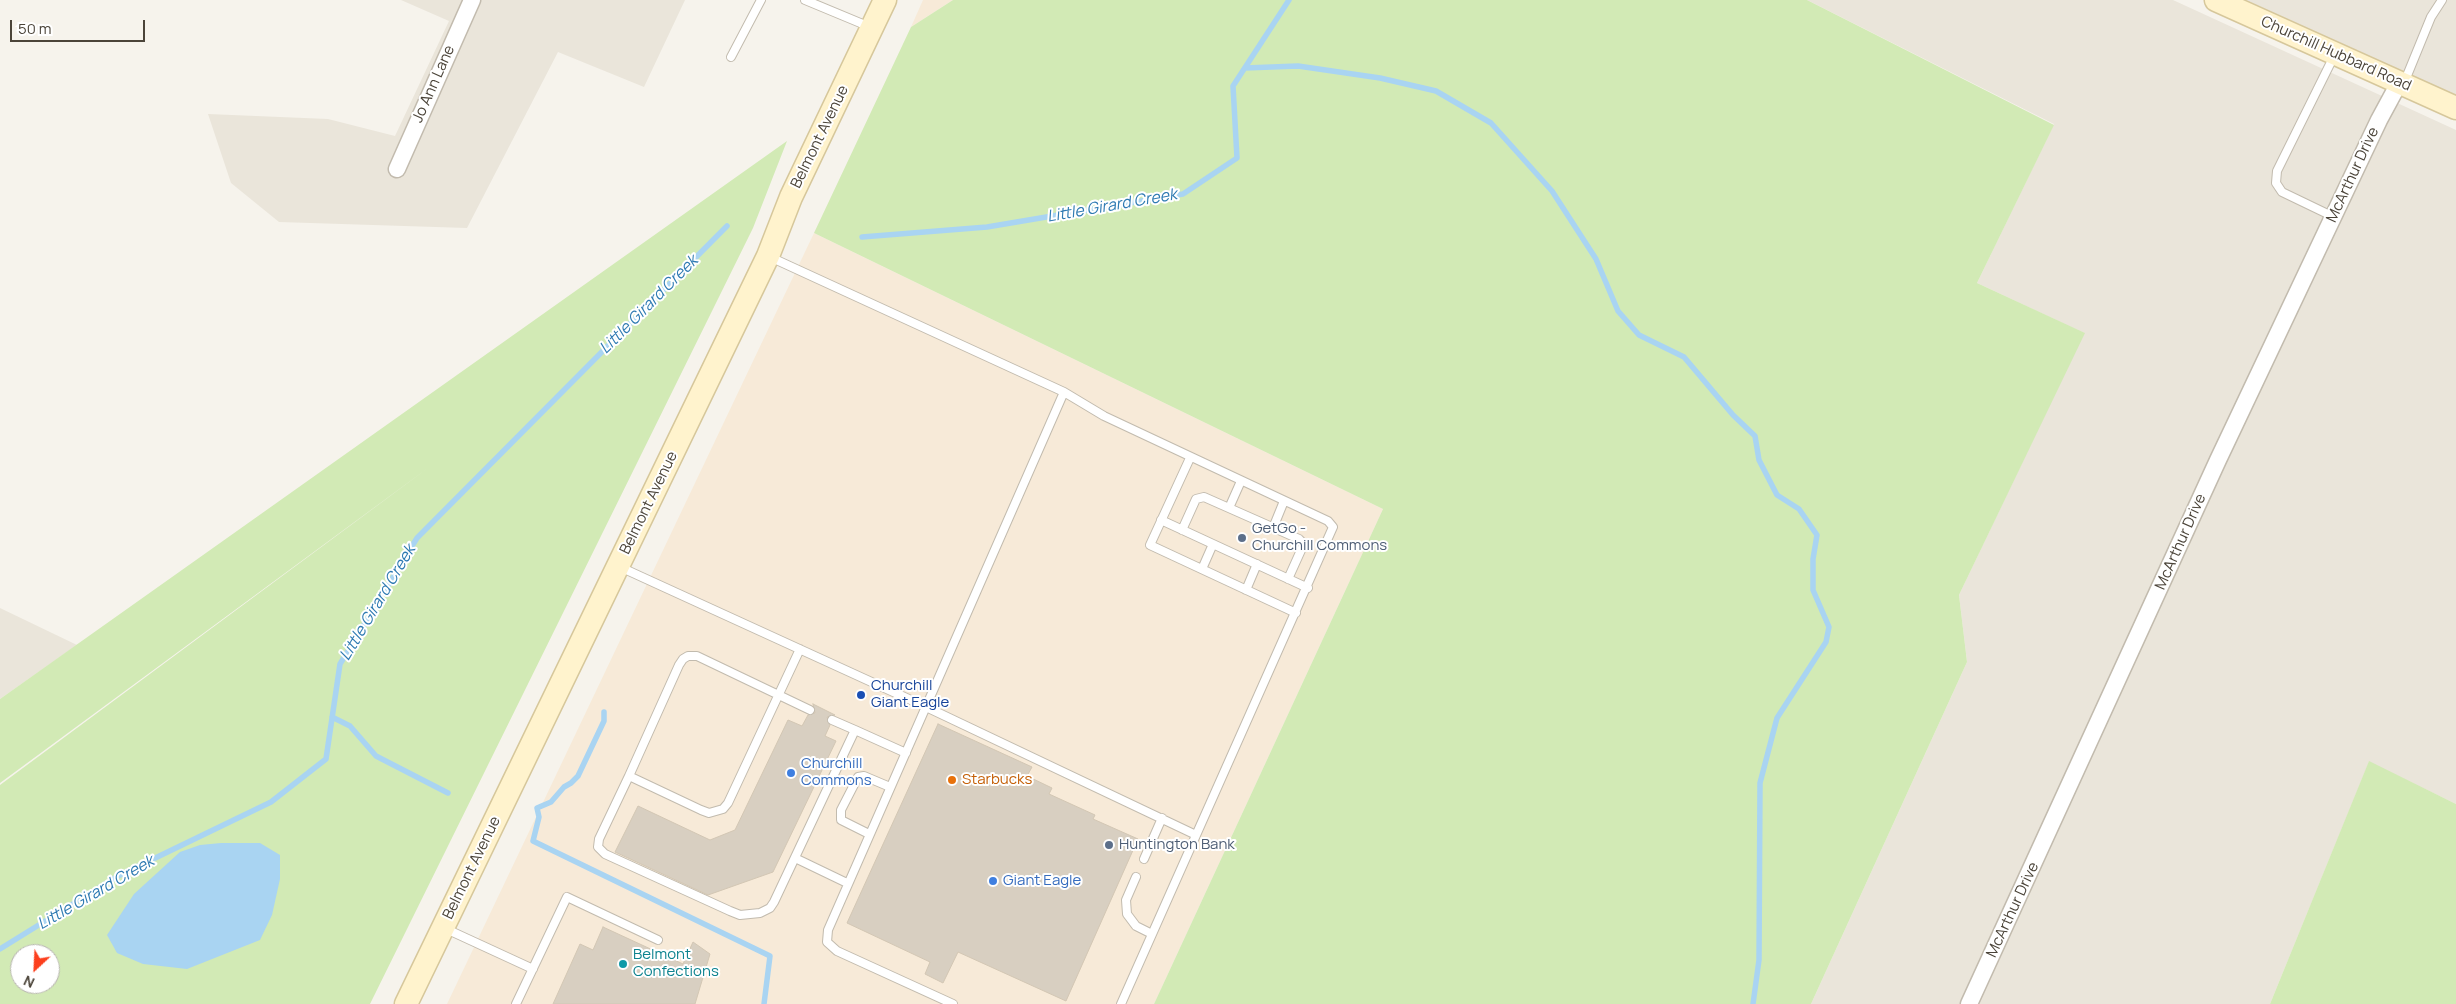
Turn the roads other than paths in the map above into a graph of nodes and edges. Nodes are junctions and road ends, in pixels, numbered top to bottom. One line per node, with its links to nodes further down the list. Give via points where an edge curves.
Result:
1 (472, 0): 12 (street, Jo Ann Lane)
2 (761, 0): 9 (lane)
3 (805, 0): 7 (lane)
4 (885, 0): 7 (main road, Belmont Avenue)
5 (2216, 0): 8 (main road, Churchill Hubbard Road)
6 (2442, 0): 10 (lane)
7 (872, 28): 14 (main road, Belmont Avenue, via 791,197)
8 (2335, 54): 10 (main road, Churchill Hubbard Road); 13 (lane, via 2277,171 2276,184 2282,192)
9 (731, 57)
10 (2401, 84): 11 (main road, Churchill Hubbard Road); 13 (street, McArthur Drive, via 2378,120)
11 (2456, 108)
12 (397, 169)
13 (2334, 217): 55 (street, McArthur Drive, via 2218,460)
14 (768, 256): 15 (lane); 25 (main road, Belmont Avenue)
15 (1064, 392): 16 (lane, via 1104,416); 33 (lane)
16 (1190, 458): 17 (lane); 20 (lane)
17 (1241, 481): 18 (lane); 19 (lane)
18 (1284, 501): 21 (lane); 28 (lane, via 1328,521 1333,527)
19 (1229, 508): 21 (lane); 22 (lane, via 1199,496)
20 (1161, 520): 22 (lane); 26 (lane, via 1150,545)
21 (1273, 528): 27 (lane, via 1303,543)
22 (1182, 530): 23 (lane)
23 (1213, 544): 24 (lane); 26 (lane)
24 (1257, 564): 27 (lane); 29 (lane)
25 (618, 566): 31 (lane); 47 (main road, Belmont Avenue)
26 (1202, 569): 29 (lane)
27 (1288, 579): 28 (lane)
28 (1308, 588): 30 (lane)
29 (1246, 590): 30 (lane)
30 (1296, 613): 42 (lane)
31 (800, 649): 32 (lane); 33 (lane)
32 (778, 694): 34 (lane); 38 (lane, via 728,803 716,813 700,810); 38 (lane, via 697,656 688,656 679,665)
33 (924, 706): 37 (lane); 40 (lane)
34 (810, 710)
35 (832, 720): 36 (lane)
36 (855, 730): 37 (lane); 43 (lane)
37 (906, 753): 39 (lane)
38 (629, 776): 43 (lane, via 599,838 598,847 605,854 730,912 750,915 770,908)
39 (890, 787): 41 (lane); 41 (lane, via 864,776 858,777 841,810 841,820)
40 (1162, 818): 42 (lane); 44 (lane)
41 (869, 834): 46 (lane)
42 (1196, 835): 48 (lane)
43 (795, 858): 46 (lane)
44 (1144, 859)
45 (1136, 877): 48 (lane, via 1126,900 1127,914 1136,926)
46 (847, 883): 53 (lane, via 828,930 827,942 837,951)
47 (443, 927): 50 (lane); 51 (main road, Belmont Avenue)
48 (1152, 934): 54 (lane)
49 (658, 940): 50 (lane, via 567,897)
50 (533, 969): 52 (lane)
51 (406, 1004)
52 (516, 1004)
53 (953, 1004)
54 (1121, 1004)
55 (1969, 1004)

